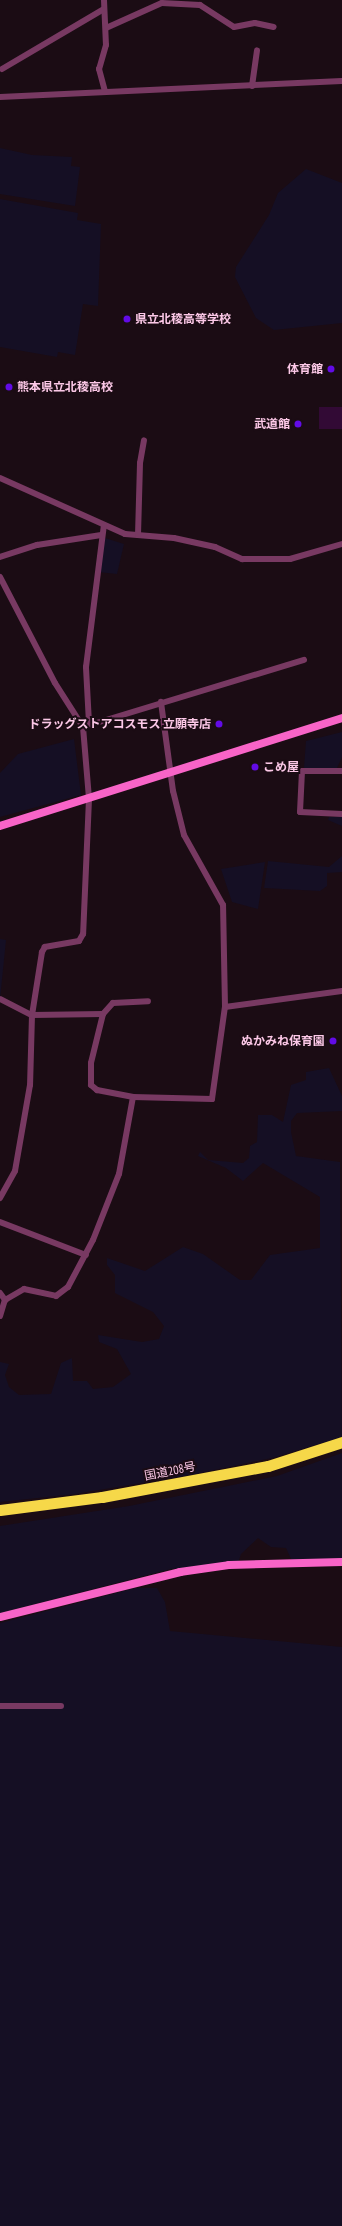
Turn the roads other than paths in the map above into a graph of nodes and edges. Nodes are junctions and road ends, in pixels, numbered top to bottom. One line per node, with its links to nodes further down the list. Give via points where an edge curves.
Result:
1 (104, 0): 2 (street)
2 (104, 9): 4 (street); 6 (street)
3 (274, 27): 4 (street, via 259,24 229,26 200,5 162,3)
4 (106, 28): 9 (street, via 99,69)
5 (257, 50): 8 (street)
6 (2, 69)
7 (342, 81): 8 (street)
8 (252, 86): 9 (street)
9 (105, 91): 10 (street)
10 (0, 97)
11 (144, 440): 15 (street, via 140,463)
12 (0, 478): 13 (street)
13 (104, 525): 14 (street); 15 (street, via 125,534)
14 (101, 535): 17 (street, via 38,545); 22 (street, via 86,666)
15 (138, 535): 16 (street, via 174,538 261,561 290,559)
16 (342, 544)
17 (0, 557)
18 (0, 577): 23 (street, via 55,683)
19 (304, 660): 20 (street, via 223,687)
20 (161, 702): 22 (street); 25 (street)
21 (342, 718): 25 (street)
22 (90, 724): 23 (street)
23 (83, 726): 26 (street)
24 (342, 771): 27 (street, via 302,771 300,812)
25 (172, 773): 26 (street); 32 (street, via 184,836 223,905)
26 (89, 799): 28 (street); 34 (street, via 83,934 79,941 45,947 42,952)
27 (342, 814)
28 (0, 826)
29 (342, 991): 32 (street)
30 (0, 999): 34 (street)
31 (148, 1001): 33 (street, via 113,1003)
32 (225, 1007): 35 (street, via 212,1099)
33 (103, 1014): 34 (street); 35 (street, via 91,1063 91,1085 97,1090)
34 (32, 1015): 36 (street, via 30,1085 15,1171)
35 (133, 1097): 38 (street, via 119,1174)
36 (0, 1198)
37 (0, 1222): 38 (street)
38 (86, 1255): 40 (street, via 64,1293 56,1296 24,1289)
39 (0, 1293): 40 (street)
40 (5, 1300): 41 (street)
41 (0, 1316)
42 (342, 1442): 43 (highway, 国道208号, via 268,1466 102,1497)
43 (0, 1510)
44 (342, 1562): 45 (street, via 229,1565 180,1572)
45 (0, 1617)
46 (0, 1706): 47 (street)
47 (61, 1706)

